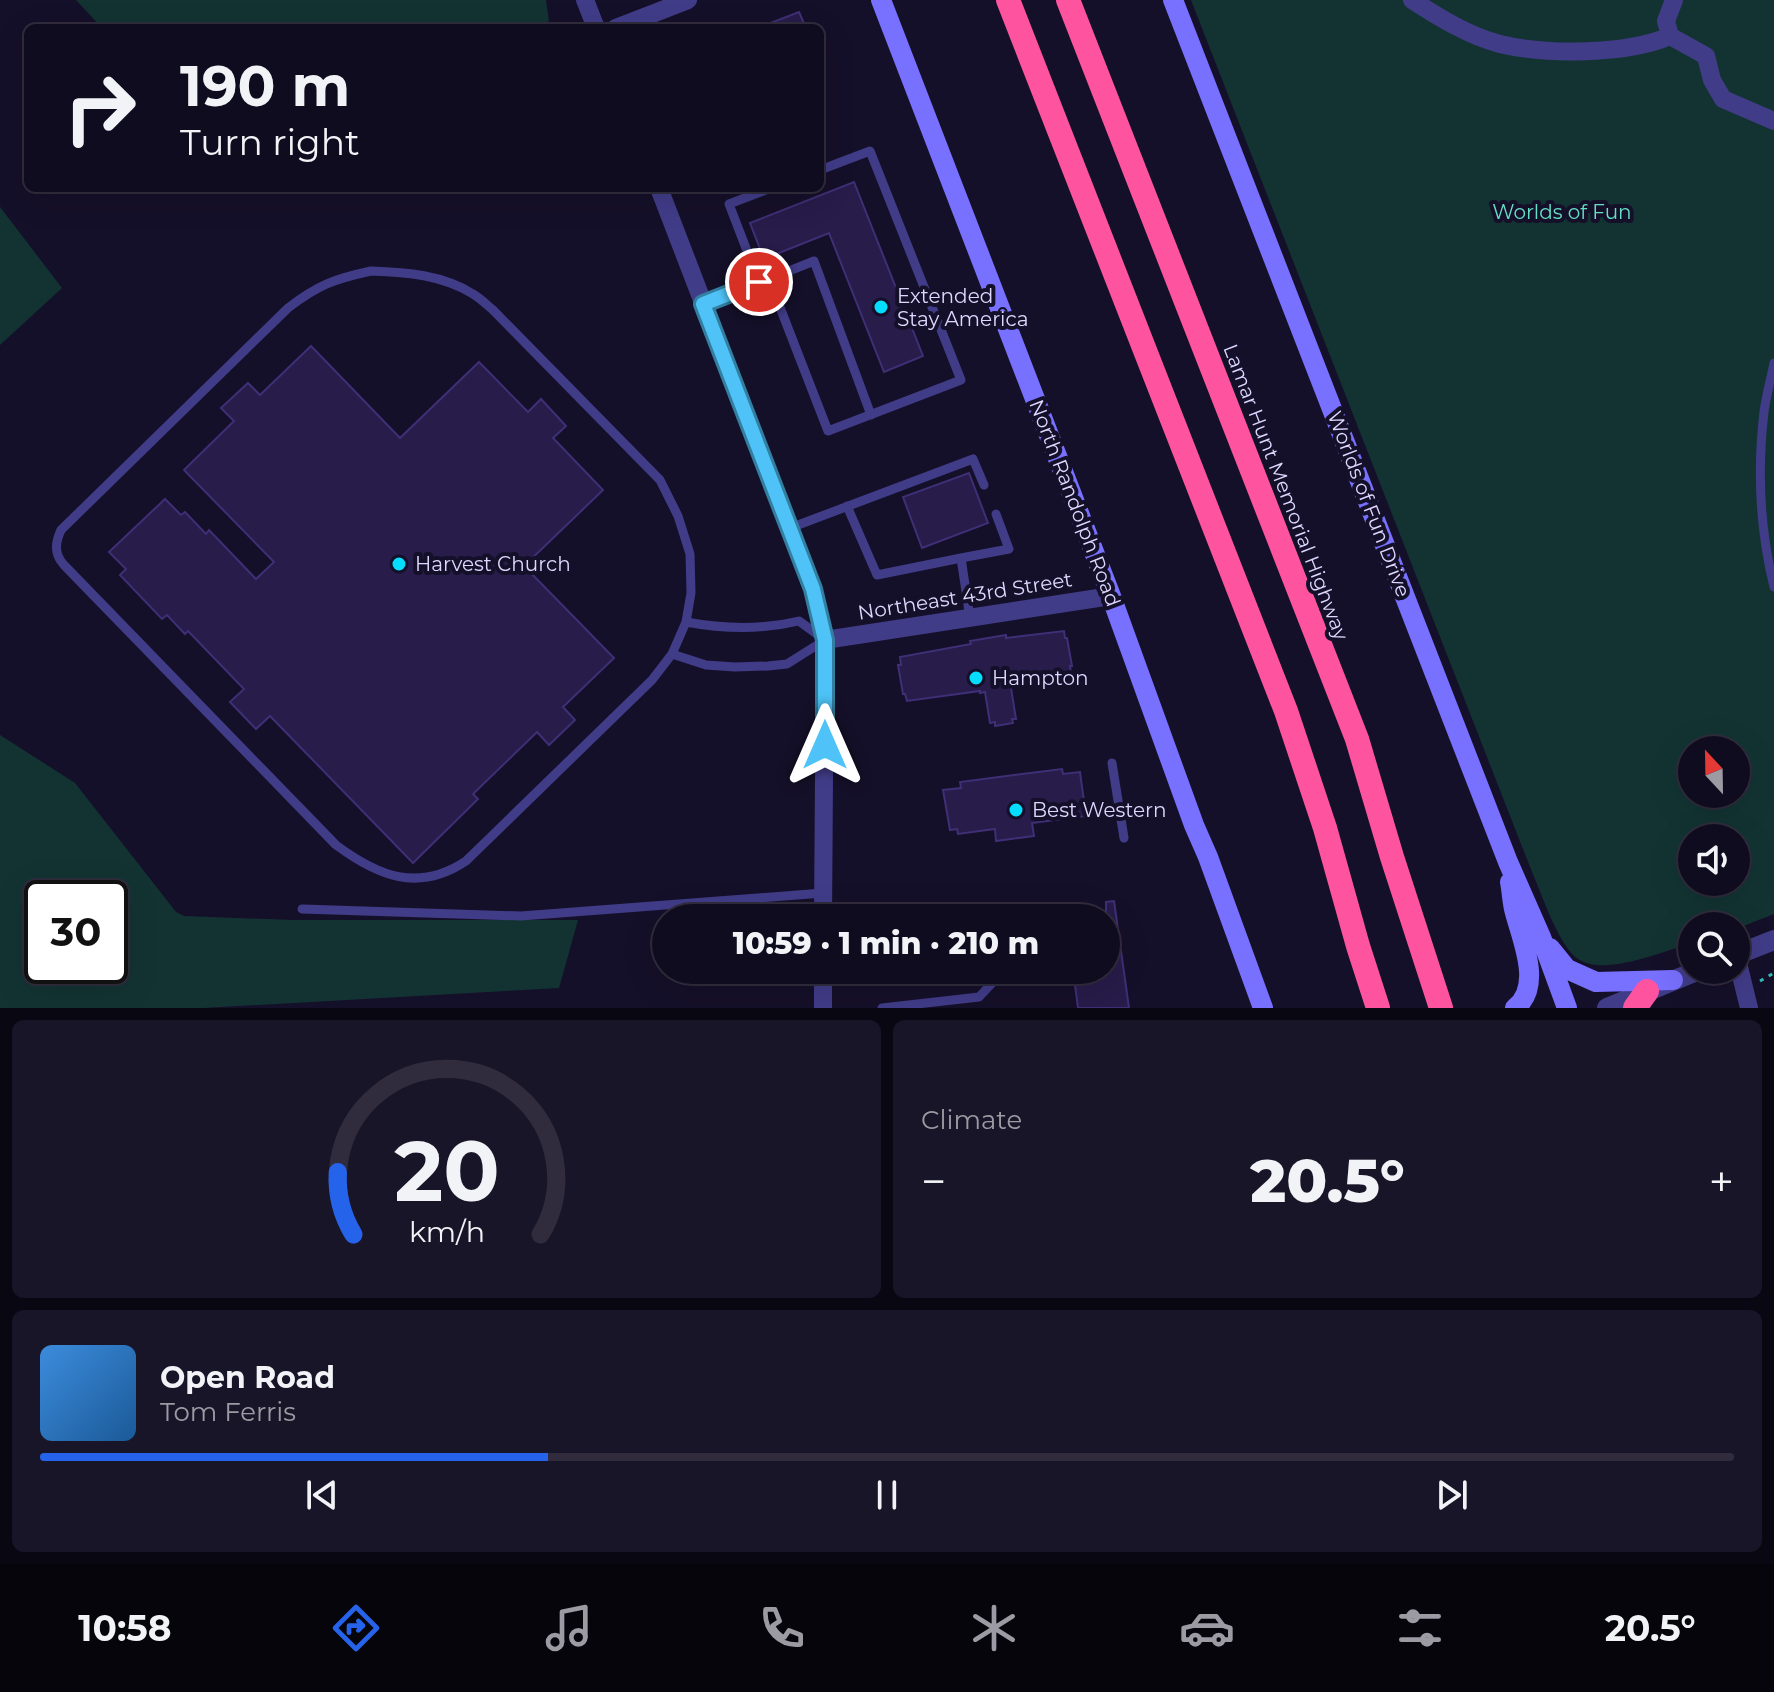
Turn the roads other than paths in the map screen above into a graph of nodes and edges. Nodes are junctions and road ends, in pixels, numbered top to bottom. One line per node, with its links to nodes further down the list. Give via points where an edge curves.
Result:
1 (585, 0): 9 (street)
2 (688, 0): 10 (street)
3 (881, 0): 26 (main road, North Randolph Road)
4 (1008, 0): 49 (highway, via 1286,711)
5 (1068, 0): 50 (highway, Lamar Hunt Memorial Highway, via 1357,739)
6 (1173, 0): 33 (main road, Worlds of Fun Drive)
7 (1412, 0): 11 (street, via 1499,44 1608,51)
8 (1674, 0): 11 (street, via 1666,21)
9 (594, 24)
10 (626, 24)
11 (1670, 36): 12 (street, via 1706,56 1723,99)
12 (1774, 121)
13 (824, 168): 19 (lane, via 870,151 961,380)
14 (661, 192): 17 (street)
15 (760, 192): 16 (lane, via 729,204)
16 (764, 280): 17 (lane); 19 (lane, via 828,431); 19 (lane, via 814,261)
17 (703, 304): 23 (street)
18 (1774, 363): 25 (lane, via 1760,463)
19 (871, 415)
20 (984, 485): 21 (lane, via 973,459)
21 (847, 506): 23 (lane); 24 (lane, via 877,575)
22 (996, 514): 24 (lane, via 1009,549)
23 (790, 528): 29 (street)
24 (961, 558): 27 (lane)
25 (1774, 587)
26 (1111, 596): 27 (street, Northeast 43rd Street); 48 (main road, North Randolph Road)
27 (970, 618): 29 (street, Northeast 43rd Street)
28 (686, 622): 29 (lane, via 743,628 799,621); 30 (lane); 30 (lane, via 690,554 660,480 493,310 472,293 409,272 371,271 337,278 309,292 56,540 59,559 336,845 373,869 400,877 431,877 466,861 652,680)
29 (825, 640): 30 (lane, via 787,664 768,666 706,665); 34 (street)
30 (672, 654)
31 (1112, 763): 32 (lane)
32 (1124, 838)
33 (1508, 862): 37 (main road, Worlds of Fun Drive); 51 (main road, via 1529,983)
34 (823, 893): 35 (street); 36 (lane, via 521,916)
35 (823, 904)
36 (302, 909)
37 (1541, 937): 41 (main road, via 1567,969 1596,982); 52 (main road, Worlds of Fun Drive)
38 (1774, 940): 39 (street)
39 (1750, 949)
40 (1678, 978): 41 (street)
41 (1673, 980): 45 (street)
42 (823, 984): 46 (street)
43 (991, 984): 47 (lane, via 979,997)
44 (1743, 984): 54 (street)
45 (1641, 1000): 53 (street)
46 (823, 1008)
47 (882, 1008)
48 (1263, 1008)
49 (1378, 1008)
50 (1441, 1008)
51 (1515, 1008)
52 (1567, 1008)
53 (1607, 1008)
54 (1749, 1008)

